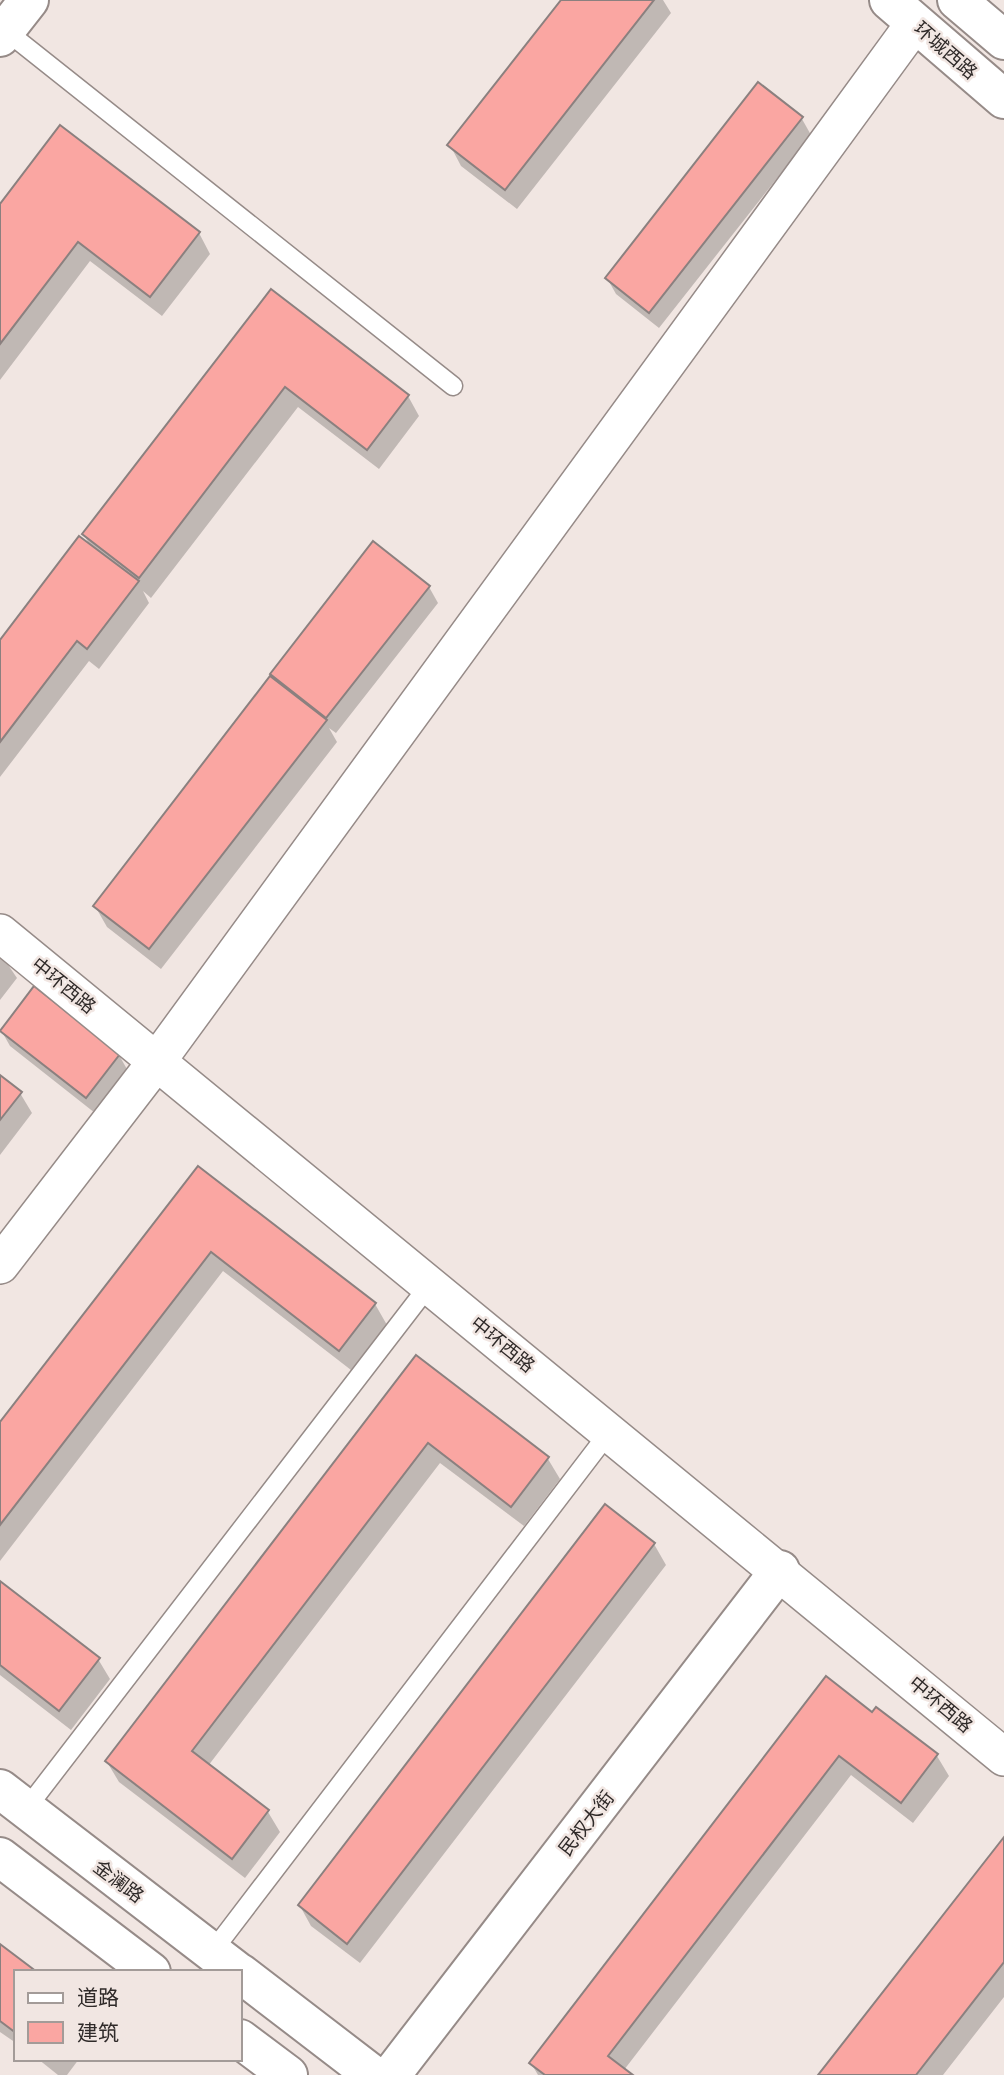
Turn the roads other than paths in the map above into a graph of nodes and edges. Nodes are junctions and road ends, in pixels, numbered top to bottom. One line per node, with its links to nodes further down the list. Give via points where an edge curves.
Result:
1 (29, 0): 4 (street)
2 (957, 0): 5 (street)
3 (902, 11): 6 (street, 环城西路); 9 (street)
4 (2, 34): 7 (lane)
5 (1004, 40)
6 (1004, 99)
7 (453, 386)
8 (0, 933): 9 (street, 中环西路)
9 (157, 1061): 10 (street); 11 (street, 中环西路)
10 (0, 1265)
11 (430, 1284): 12 (street, 中环西路); 15 (lane)
12 (610, 1431): 13 (street, 中环西路); 17 (lane)
13 (780, 1570): 14 (street, 中环西路); 23 (street, 民权大街)
14 (1004, 1757)
15 (13, 1799): 17 (street, 金澜路)
16 (0, 1857): 18 (street)
17 (230, 1965)
18 (148, 1970)
19 (242, 1974): 22 (street, 金澜路)
20 (242, 2040): 21 (street)
21 (288, 2075)
22 (373, 2075)
23 (391, 2075)

